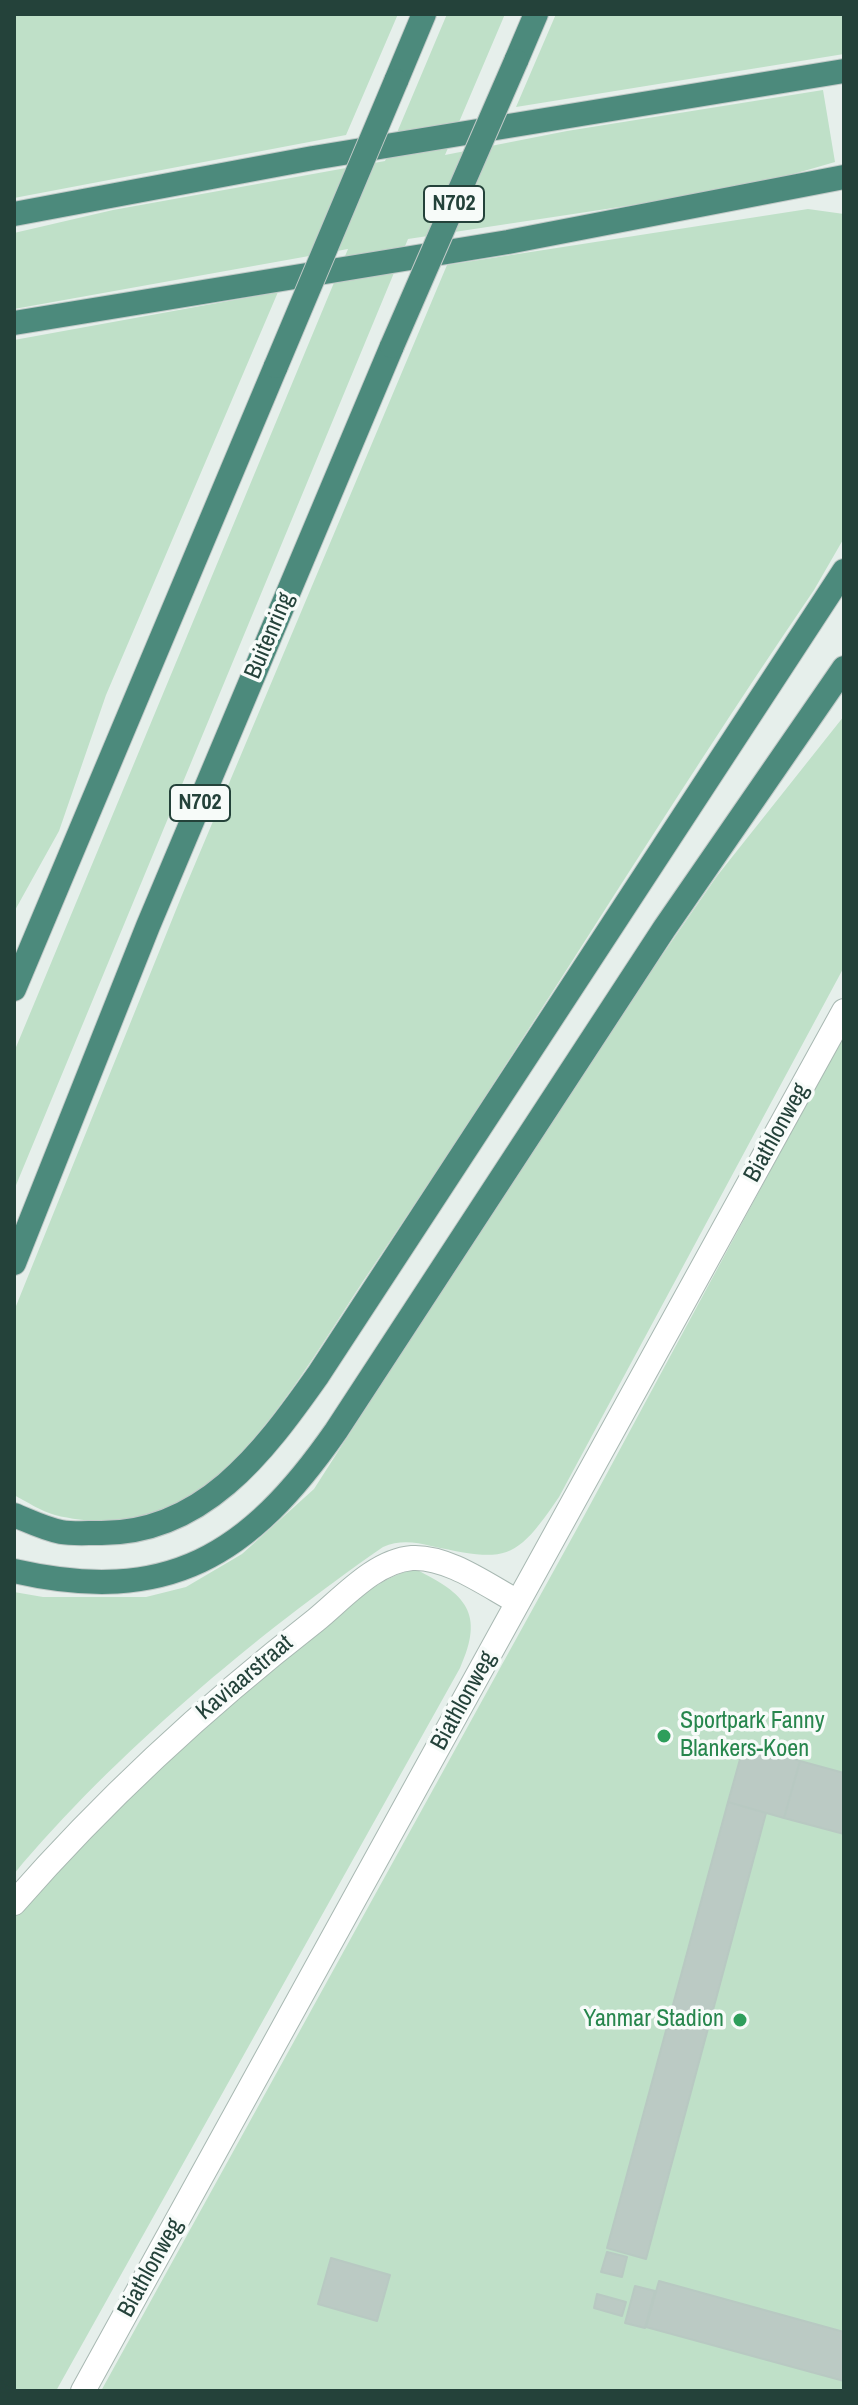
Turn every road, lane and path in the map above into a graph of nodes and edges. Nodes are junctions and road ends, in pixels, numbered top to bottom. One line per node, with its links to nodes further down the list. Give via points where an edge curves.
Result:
1 (424, 14): 9 (highway, bridge)
2 (536, 14): 11 (highway, Buitenring / N702, bridge, via 148,926)
3 (844, 71): 5 (highway, via 313,158)
4 (844, 177): 6 (highway, via 508,242)
5 (14, 214)
6 (14, 323)
7 (844, 571): 12 (highway, via 327,1362 246,1468 192,1509 136,1531 61,1532)
8 (844, 668): 13 (highway, via 664,929 336,1431 279,1505 231,1546 166,1574 95,1584)
9 (14, 989)
10 (844, 1011): 14 (street, Biathlonweg)
11 (14, 1263)
12 (14, 1515)
13 (14, 1571)
14 (518, 1602): 15 (street, Kaviaarstraat, via 449,1566 422,1559 391,1564 370,1576 157,1755); 16 (street, Biathlonweg)
15 (14, 1903)
16 (83, 2391)

